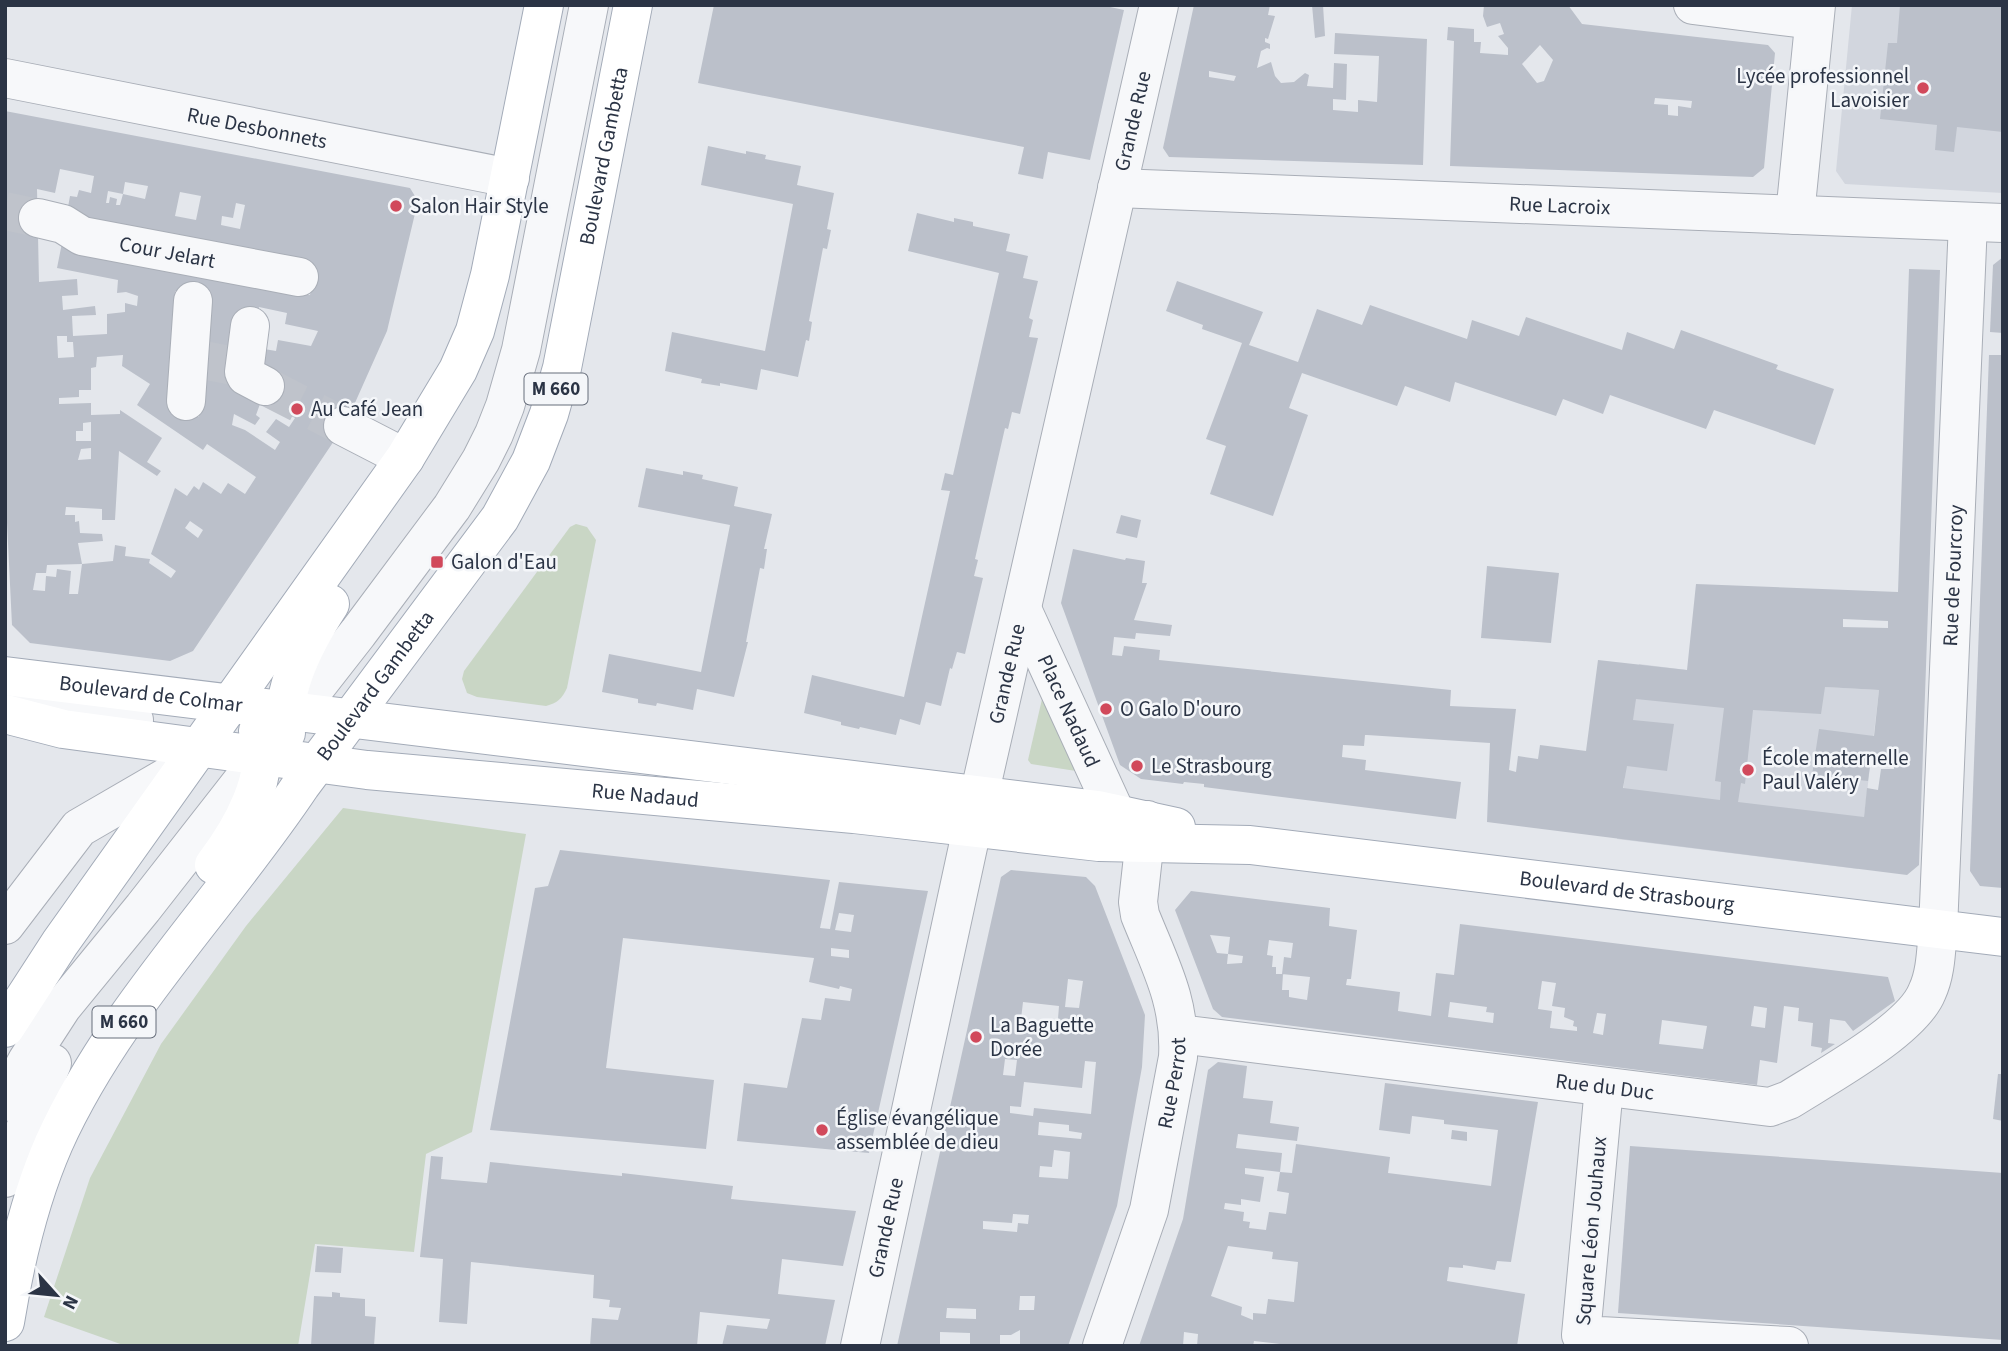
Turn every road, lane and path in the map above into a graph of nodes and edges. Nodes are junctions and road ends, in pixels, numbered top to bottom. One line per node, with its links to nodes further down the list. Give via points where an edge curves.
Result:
1 (544, 5): 8 (main road)
2 (589, 5): 26 (street, via 521,350 501,415 481,460 452,507)
3 (633, 5): 27 (main road, Boulevard Gambetta / M 660, via 562,368 540,438 485,540)
4 (1159, 5): 9 (street, Grande Rue)
5 (1693, 5): 6 (street)
6 (1815, 13): 10 (street)
7 (5, 78): 8 (street, Rue Desbonnets)
8 (510, 178): 17 (main road, via 482,310)
9 (1117, 188): 10 (street, Rue Lacroix); 21 (street, Grande Rue)
10 (1795, 215): 12 (street, Rue Lacroix)
11 (38, 218): 13 (street, Cour Jelart, via 63,224 82,236)
12 (1985, 222): 35 (street, Rue de Fourcroy)
13 (299, 277)
14 (193, 301): 16 (street)
15 (250, 326): 16 (street)
16 (228, 368): 18 (street)
17 (449, 388): 20 (main road); 26 (main road, via 411,486 309,638 296,671)
18 (186, 401)
19 (343, 426): 20 (street)
20 (405, 458): 24 (main road)
21 (1022, 609): 31 (street, Grande Rue); 32 (street, Place Nadaud)
22 (5, 676): 24 (main road, Boulevard de Colmar)
23 (5, 696): 29 (street, via 158,724 179,732)
24 (231, 703): 26 (main road, Boulevard de Colmar); 28 (main road, via 256,726); 29 (main road)
25 (5, 714): 29 (main road)
26 (289, 716): 27 (main road, Boulevard de Colmar); 28 (street); 30 (main road, via 286,733 293,745)
27 (351, 719): 30 (main road, Boulevard Gambetta / M 660); 31 (main road, Rue Nadaud)
28 (261, 755): 29 (main road); 30 (main road, Rue Nadaud); 33 (street); 39 (main road, via 258,781 237,835 129,984)
29 (192, 757): 34 (street, via 79,828); 37 (main road)
30 (317, 763): 31 (main road, Rue Nadaud, via 854,814); 39 (main road, Boulevard Gambetta / M 660, via 125,1021)
31 (976, 811): 32 (main road, Boulevard de Strasbourg); 44 (street, Grande Rue)
32 (1136, 825): 35 (main road, Boulevard de Strasbourg, via 1250,845); 38 (street, Rue Perrot, via 1140,915 1173,998)
33 (143, 908): 41 (street, via 62,1007); 42 (street, via 61,1044)
34 (5, 925)
35 (1938, 929): 36 (main road, Boulevard de Strasbourg); 40 (street, Rue du Duc, via 1933,976 1927,994 1908,1020 1779,1105)
36 (2003, 937)
37 (5, 1028)
38 (1179, 1034): 40 (street, Rue du Duc); 45 (street, Rue Perrot, via 1149,1210)
39 (90, 1076): 43 (main road, Boulevard Gambetta / M 660, via 55,1142 33,1197)
40 (1604, 1087): 46 (street, Square Léon Jouhaux, via 1581,1335)
41 (5, 1102)
42 (5, 1178)
43 (5, 1321)
44 (860, 1346)
45 (1102, 1346)
46 (1789, 1346)

